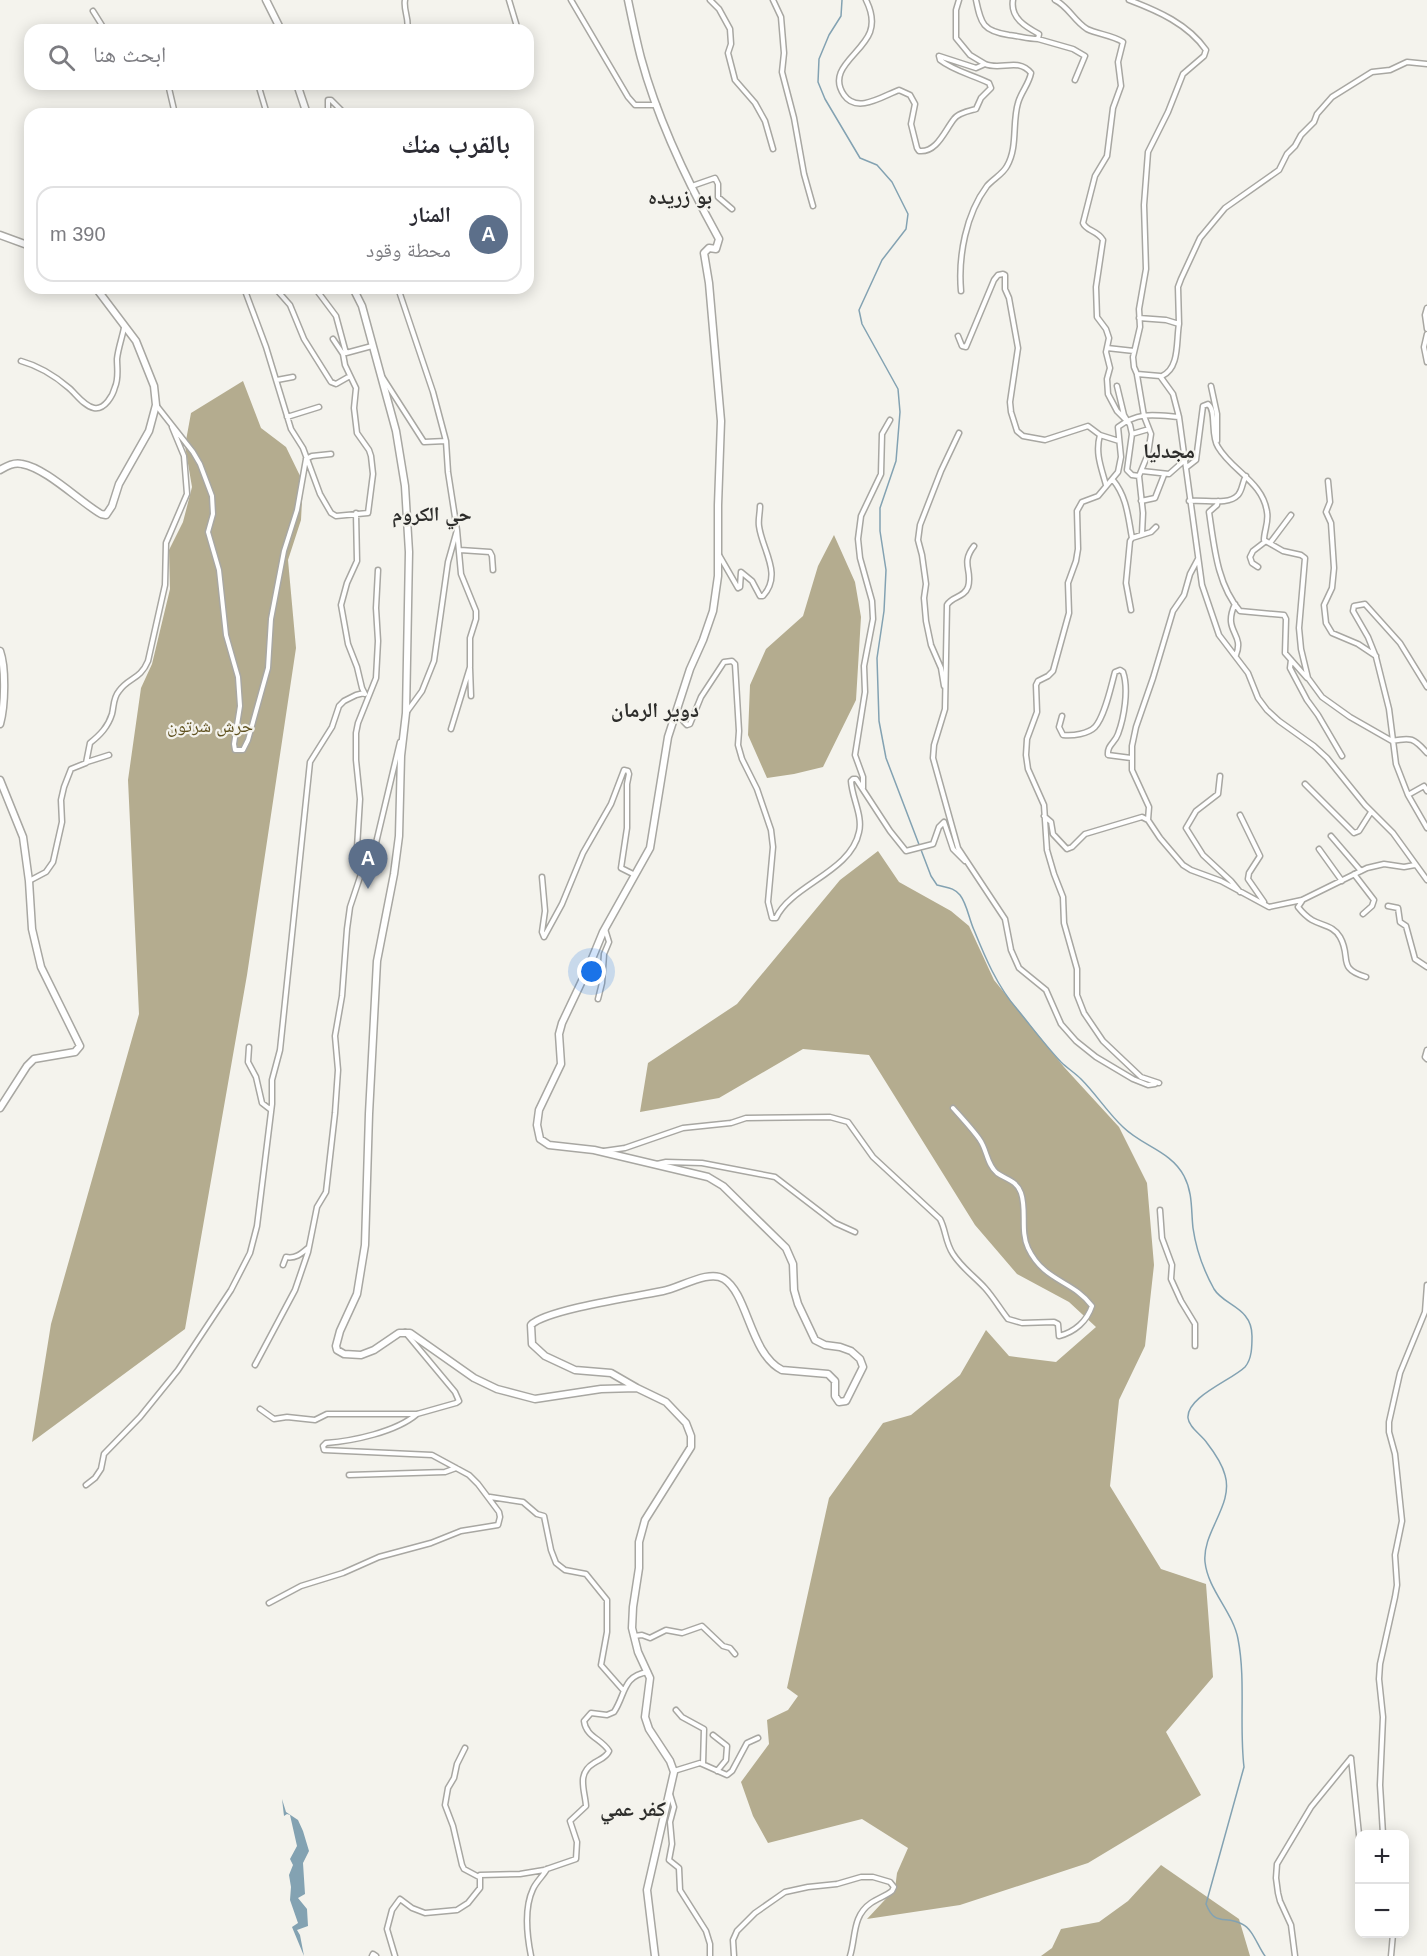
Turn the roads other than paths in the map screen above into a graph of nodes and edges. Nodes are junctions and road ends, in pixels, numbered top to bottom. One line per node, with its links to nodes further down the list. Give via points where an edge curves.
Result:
1 (266, 0): 16 (street)
2 (405, 0): 17 (street)
3 (509, 0): 18 (street)
4 (571, 0): 26 (street, via 628,97 635,105)
5 (628, 0): 26 (street)
6 (711, 0): 32 (street, via 730,29 728,53 735,80 756,103)
7 (773, 0): 34 (street, via 780,17 782,72)
8 (866, 0): 20 (street, via 872,16 870,31 843,69 838,87 853,103 869,103 899,90 910,95 915,104 911,124 919,151 938,141 955,117 975,109 991,88 989,83 950,68 939,56 976,68)
9 (959, 0): 20 (street, via 956,39)
10 (976, 0): 19 (street, via 981,22 988,29)
11 (1013, 0): 19 (street, via 1014,14 1039,34)
12 (1055, 0): 53 (street, via 1086,28 1123,42 1118,62 1121,86 1107,156 1095,176 1083,223 1103,240 1096,302 1099,321 1108,333)
13 (1129, 0): 46 (street, via 1170,18 1197,37 1206,50 1183,74 1148,152 1144,205 1146,269)
14 (93, 11): 15 (street)
15 (101, 24)
16 (278, 24)
17 (409, 24)
18 (516, 24)
19 (1038, 39): 22 (street, via 1085,56)
20 (985, 64): 38 (street, via 1014,64 1031,73 1017,105 1008,166 976,202 962,253)
21 (1427, 64): 48 (street, via 1407,63 1372,72 1332,98 1287,154 1279,170 1225,208 1200,238 1181,279)
22 (1075, 80)
23 (169, 90): 27 (street)
24 (260, 90): 28 (street)
25 (299, 90): 29 (street)
26 (657, 105): 33 (street)
27 (174, 108)
28 (265, 108)
29 (305, 108)
30 (327, 108): 31 (street, via 328,100)
31 (339, 108)
32 (773, 148)
33 (691, 186): 35 (street, via 715,177 718,197); 106 (street, via 719,239 716,249 709,248 704,253 721,411)
34 (813, 206)
35 (732, 209)
36 (0, 235): 37 (street)
37 (24, 244)
38 (961, 291)
39 (101, 294): 47 (street)
40 (246, 294): 63 (street)
41 (280, 294): 60 (street, via 331,382 336,384)
42 (320, 294): 55 (street, via 336,316)
43 (357, 294): 52 (street)
44 (402, 294): 78 (street)
45 (1427, 309): 49 (street)
46 (1139, 318): 48 (street); 54 (street)
47 (125, 324): 56 (street, via 115,388 99,408 83,402 52,374); 66 (street, via 149,372)
48 (1179, 324): 61 (street, via 1174,363 1168,373)
49 (1427, 332): 57 (street)
50 (958, 336): 77 (street, via 966,347 988,291 998,275 1003,274 1018,348 1010,402 1017,431 1045,440 1088,426)
51 (333, 339): 55 (street)
52 (372, 346): 55 (street); 59 (street)
53 (1107, 348): 54 (street); 73 (street, via 1108,393)
54 (1134, 351): 58 (street, via 1132,362)
55 (345, 353): 60 (street, via 342,358)
56 (21, 361)
57 (1427, 362)
58 (1137, 374): 61 (street); 68 (street)
59 (380, 375): 78 (street, via 424,442); 124 (street, via 396,431 405,486 409,552)
60 (350, 376): 97 (street, via 356,388 357,433 369,450 372,465 370,509 368,513)
61 (1160, 376): 70 (street, via 1173,393)
62 (293, 378): 63 (street)
63 (277, 381): 69 (street)
64 (1117, 386): 73 (street)
65 (1211, 386): 80 (street, via 1217,414)
66 (156, 405): 72 (street); 85 (street, via 149,430 106,515 33,468 18,463)
67 (319, 406): 69 (street)
68 (1144, 416): 70 (street); 73 (street); 74 (street)
69 (287, 417): 82 (street)
70 (1179, 417): 83 (street)
71 (890, 420): 138 (street, via 882,434 881,474 861,516 858,539 873,619 855,755)
72 (169, 421): 82 (street, via 200,464 212,496 208,532 219,570 226,635 238,677 240,706 234,744 238,751 243,750 248,740 266,677 271,619); 134 (street, via 184,456 187,494 166,543 165,585 154,639 143,673 120,688 108,725 90,743)
73 (1127, 421): 76 (street); 79 (street, via 1118,427)
74 (1149, 429): 76 (street); 86 (street, via 1151,442)
75 (959, 434): 120 (street, via 920,525 918,540 926,584 926,621)
76 (1132, 434): 88 (street, via 1127,470)
77 (1100, 435): 79 (street); 92 (street, via 1097,456)
78 (446, 441): 100 (street)
79 (1119, 441): 90 (street, via 1120,464)
80 (1216, 445): 84 (street, via 1212,411 1205,404 1196,460); 89 (street)
81 (332, 454): 82 (street)
82 (306, 459): 97 (street, via 332,513)
83 (1186, 459): 84 (street); 87 (street)
84 (1188, 467): 94 (street)
85 (0, 470)
86 (1142, 471): 87 (street); 88 (street)
87 (1164, 475): 93 (street, via 1155,498)
88 (1139, 476): 93 (street)
89 (1246, 476): 95 (street, via 1238,495); 103 (street, via 1267,510 1263,537)
90 (1113, 480): 92 (street); 102 (street, via 1126,505)
91 (1328, 481): 115 (street, via 1330,502 1326,512 1334,568 1332,588 1324,604 1326,623 1332,633)
92 (1106, 485): 143 (street, via 1077,511 1078,549 1068,583 1067,618 1053,671 1035,687 1037,712 1026,755 1028,769 1042,798)
93 (1141, 501): 101 (street)
94 (1190, 501): 95 (street); 107 (street)
95 (1218, 501): 111 (street, via 1209,512 1212,537 1218,568)
96 (760, 506): 106 (street, via 759,526 771,566 770,589 764,596 741,572 738,588)
97 (356, 513): 121 (street, via 357,561 341,605 348,644)
98 (1291, 515): 103 (street)
99 (1156, 527): 101 (street)
100 (457, 530): 105 (street); 124 (street, via 448,561 434,661 422,691)
101 (1142, 534): 102 (street)
102 (1132, 538): 112 (street, via 1126,583)
103 (1268, 542): 108 (street, via 1250,557); 118 (street, via 1305,558 1299,628)
104 (974, 546): 120 (street, via 967,556 967,590 947,605)
105 (460, 550): 110 (street, via 490,552); 117 (street, via 463,582 476,613 470,638)
106 (718, 554): 123 (street, via 713,611)
107 (1198, 558): 114 (street, via 1216,629); 133 (street, via 1184,596 1173,611 1136,727)
108 (1258, 567)
109 (378, 570): 121 (street, via 376,678)
110 (493, 570)
111 (1235, 604): 114 (street, via 1230,620 1238,642); 116 (street, via 1240,611 1284,615 1285,650)
112 (1131, 610)
113 (0, 651): 126 (street)
114 (1236, 655): 141 (street, via 1267,710 1321,752)
115 (1376, 657): 119 (street, via 1353,611 1357,604 1365,604 1400,643); 129 (street)
116 (1291, 659): 118 (street); 132 (street, via 1290,668 1303,693)
117 (470, 668): 122 (street); 127 (street)
118 (1308, 678): 129 (street, via 1322,697)
119 (1427, 687)
120 (945, 692): 148 (street, via 944,715 933,758)
121 (366, 695): 150 (street, via 358,723 356,760 360,799 356,864); 172 (street, via 356,694 339,706 332,727 310,762 280,1050 272,1080)
122 (471, 696)
123 (677, 705): 138 (street, via 679,716 690,724 701,697 724,662 735,664 738,745 772,838 768,902 772,918 853,846 860,831 851,781 856,779); 153 (street, via 650,848)
124 (406, 713): 128 (street)
125 (1062, 716): 133 (street, via 1059,727 1063,735 1087,732 1095,726 1115,672 1120,670 1126,689 1122,723 1107,752)
126 (0, 723)
127 (451, 729)
128 (403, 732): 150 (street, via 371,864); 180 (street, via 399,836 377,962 365,1245 357,1294 336,1346 344,1354 361,1355)
129 (1392, 741): 130 (street, via 1407,737); 140 (street)
130 (1427, 753)
131 (109, 755): 134 (street)
132 (1342, 756)
133 (1131, 758): 144 (street, via 1132,770 1149,807)
134 (86, 763): 155 (street, via 71,769 64,786 62,822 53,862 46,872)
135 (1220, 776): 158 (street, via 1218,794 1196,811 1186,828 1203,855)
136 (0, 780): 155 (street, via 23,837)
137 (1305, 784): 141 (street, via 1354,833)
138 (863, 789): 148 (street, via 906,851 933,844 944,822 953,849)
139 (1427, 791): 140 (street, via 1424,786)
140 (1408, 795): 145 (street)
141 (1371, 812): 149 (street, via 1393,833)
142 (1240, 815): 160 (street, via 1260,856 1248,879)
143 (1044, 816): 144 (street, via 1066,849 1085,834 1142,817); 148 (street, via 1047,850 1063,897 1064,923 1077,969 1079,1003 1115,1053 1141,1077 1159,1083 1133,1079 1096,1057 1064,1030 1046,990 1019,968 1005,919)
144 (1148, 820): 158 (street, via 1183,864)
145 (1426, 825)
146 (1331, 836): 151 (street)
147 (1319, 849): 156 (street)
148 (965, 861)
149 (1415, 865): 151 (street, via 1384,864); 157 (street)
150 (362, 871): 177 (street, via 346,929 335,1036 335,1113 326,1191 317,1207)
151 (1361, 871): 152 (street)
152 (1354, 874): 156 (street); 162 (street, via 1374,900)
153 (636, 875): 154 (street, via 621,868 629,774 624,770 544,937); 163 (street)
154 (542, 877)
155 (29, 880): 170 (street, via 32,929 41,967 80,1046 75,1052 34,1059)
156 (1342, 880): 159 (street)
157 (1427, 880)
158 (1240, 892): 160 (street)
159 (1302, 900): 160 (street); 165 (street, via 1298,908 1312,920 1333,928 1353,973)
160 (1266, 905)
161 (1388, 906): 164 (street, via 1398,908 1415,959)
162 (1363, 914)
163 (605, 928): 166 (street, via 609,942); 173 (street, via 562,1023 561,1064 539,1110 537,1125 540,1138 549,1145)
164 (1427, 967)
165 (1366, 977)
166 (598, 999)
167 (249, 1047): 172 (street, via 248,1062 262,1103)
168 (1427, 1050): 169 (street)
169 (1427, 1059)
170 (0, 1108)
171 (953, 1108): 173 (street, via 982,1142 997,1172 1017,1185 1022,1196 1027,1247 1044,1272 1084,1296 1092,1306 1089,1316 1070,1333 1059,1336 1058,1324 1054,1322 1022,1323 1008,1319 953,1255 940,1219 873,1157 851,1124 843,1119 746,1118 683,1128 625,1148)
172 (272, 1110): 188 (street, via 257,1226 243,1270 178,1370 104,1454 101,1469)
173 (594, 1150): 174 (street)
174 (657, 1164): 176 (street, via 702,1162 775,1178 835,1224); 183 (street, via 714,1180 750,1210 786,1248 793,1264 798,1304 815,1340 850,1351 863,1367 842,1403 835,1396 836,1384 828,1374 777,1367 763,1350 734,1288 725,1279 714,1276 532,1322 532,1344 545,1356 575,1370 611,1373)
175 (1160, 1210): 181 (street, via 1162,1238 1172,1265 1171,1280 1195,1324)
176 (855, 1232)
177 (309, 1248): 178 (street, via 292,1258 286,1257); 182 (street, via 295,1290)
178 (283, 1265)
179 (1427, 1285): 204 (street, via 1425,1312 1400,1373 1389,1422 1402,1521 1395,1555 1395,1597 1379,1679 1383,1717)
180 (405, 1332): 183 (street, via 487,1384 526,1398); 185 (street, via 459,1401)
181 (1195, 1346)
182 (255, 1365)
183 (637, 1388): 191 (street, via 677,1412 689,1428 692,1441 645,1520 639,1542)
184 (260, 1409): 185 (street, via 274,1419 315,1420 327,1414)
185 (417, 1414): 186 (street, via 373,1434 326,1443 324,1450 425,1454)
186 (457, 1468): 187 (street, via 445,1472); 189 (street)
187 (349, 1475)
188 (86, 1485)
189 (489, 1497): 190 (street, via 499,1512 498,1525 461,1531 380,1557 301,1586); 194 (street, via 523,1502 544,1516 556,1563 565,1570 586,1574 605,1597 608,1632 601,1665)
190 (269, 1603)
191 (633, 1636): 192 (street, via 650,1638 666,1630 682,1633 702,1626); 193 (street)
192 (735, 1654)
193 (648, 1672): 194 (street, via 631,1678); 201 (street, via 645,1717)
194 (624, 1690): 205 (street, via 614,1712 591,1713 584,1721 590,1735 609,1751 584,1774 586,1806 570,1821 577,1857)
195 (676, 1710): 199 (street, via 682,1718 704,1729)
196 (713, 1735): 200 (street, via 728,1750)
197 (758, 1738): 200 (street, via 747,1743 729,1774)
198 (465, 1749): 206 (street, via 445,1805 464,1869)
199 (703, 1764): 200 (street); 201 (street)
200 (717, 1771)
201 (674, 1772): 202 (street)
202 (670, 1793): 210 (street, via 647,1890); 211 (street, via 674,1809 669,1860 679,1868 679,1887 706,1931)
203 (1358, 1830): 214 (street, via 1351,1758 1311,1807 1277,1863 1280,1901 1291,1924)
204 (1383, 1830)
205 (547, 1869): 206 (street); 209 (street, via 529,1901)
206 (479, 1877): 208 (street, via 480,1888 457,1910 425,1913 400,1899 387,1929)
207 (1393, 1938): 215 (street)
208 (395, 1956)
209 (531, 1956)
210 (655, 1956)
211 (710, 1956)
212 (734, 1956): 213 (street, via 734,1940 740,1928 784,1892 861,1877 890,1882 892,1891 872,1902 854,1926)
213 (850, 1956)
214 (1295, 1956)
215 (1391, 1956)

